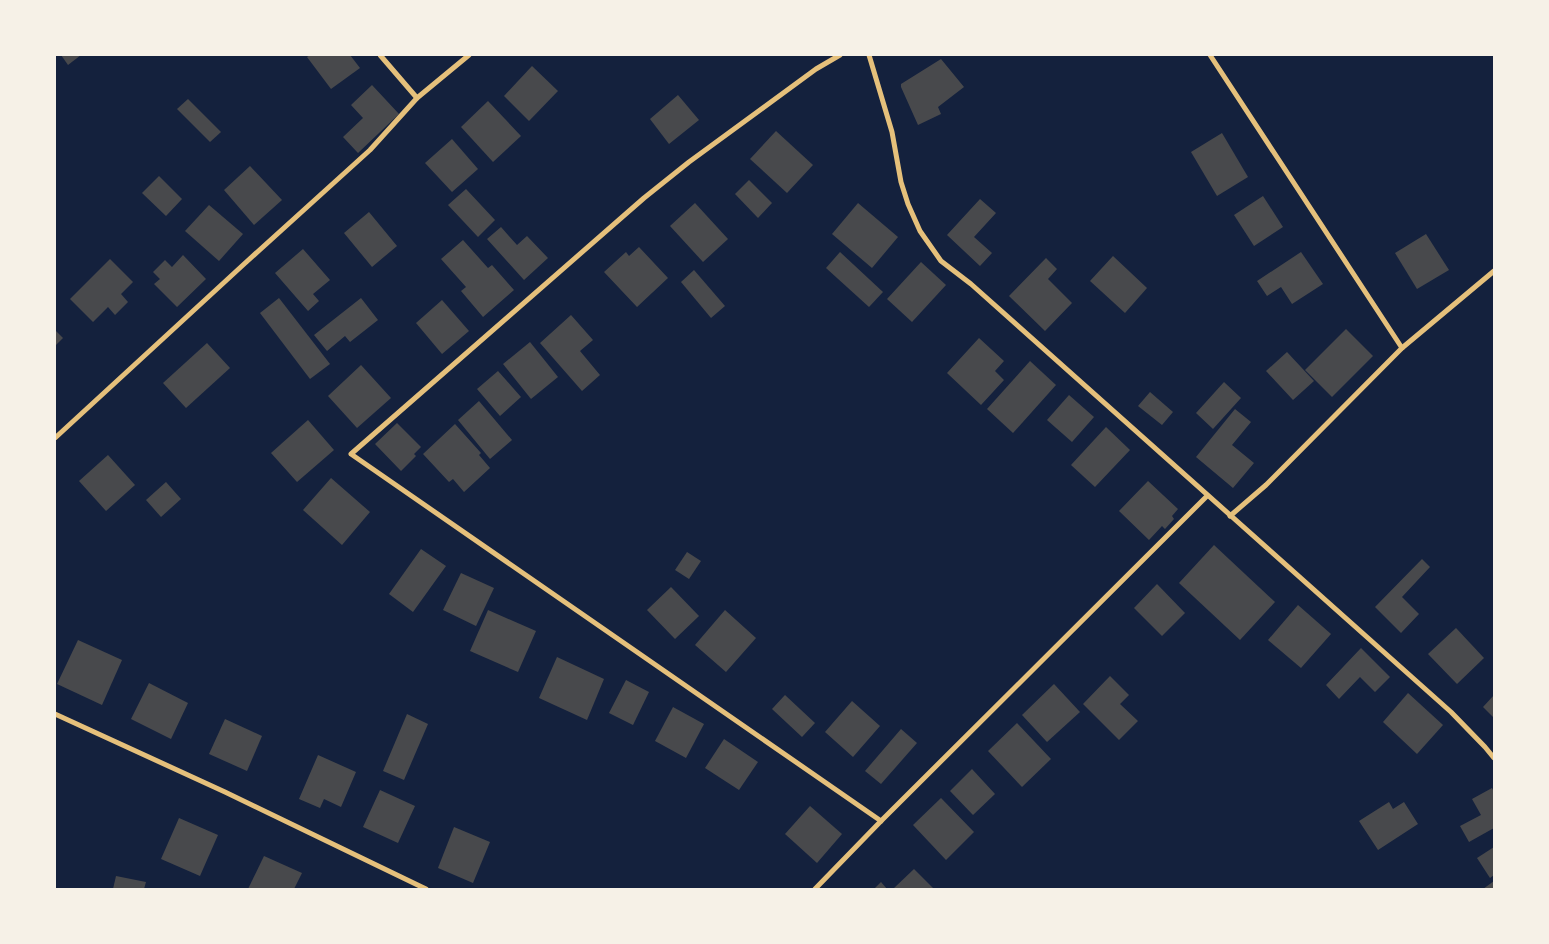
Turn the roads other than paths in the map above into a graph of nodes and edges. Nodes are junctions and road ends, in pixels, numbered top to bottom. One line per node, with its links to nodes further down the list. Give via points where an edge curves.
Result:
1 (380, 55): 6 (street)
2 (469, 55): 6 (street)
3 (840, 55): 14 (street, via 816,69 651,192 351,454)
4 (869, 55): 10 (street, via 892,132 908,204 920,232 941,261 971,284)
5 (1210, 55): 8 (street)
6 (417, 98): 9 (street, via 370,150)
7 (1494, 271): 8 (street)
8 (1402, 348): 11 (street, via 1266,485)
9 (55, 438)
10 (1208, 496): 11 (street); 14 (street)
11 (1230, 516): 13 (street, via 1451,712)
12 (55, 714): 15 (street)
13 (1494, 758)
14 (881, 821): 16 (street)
15 (426, 889)
16 (815, 889)

